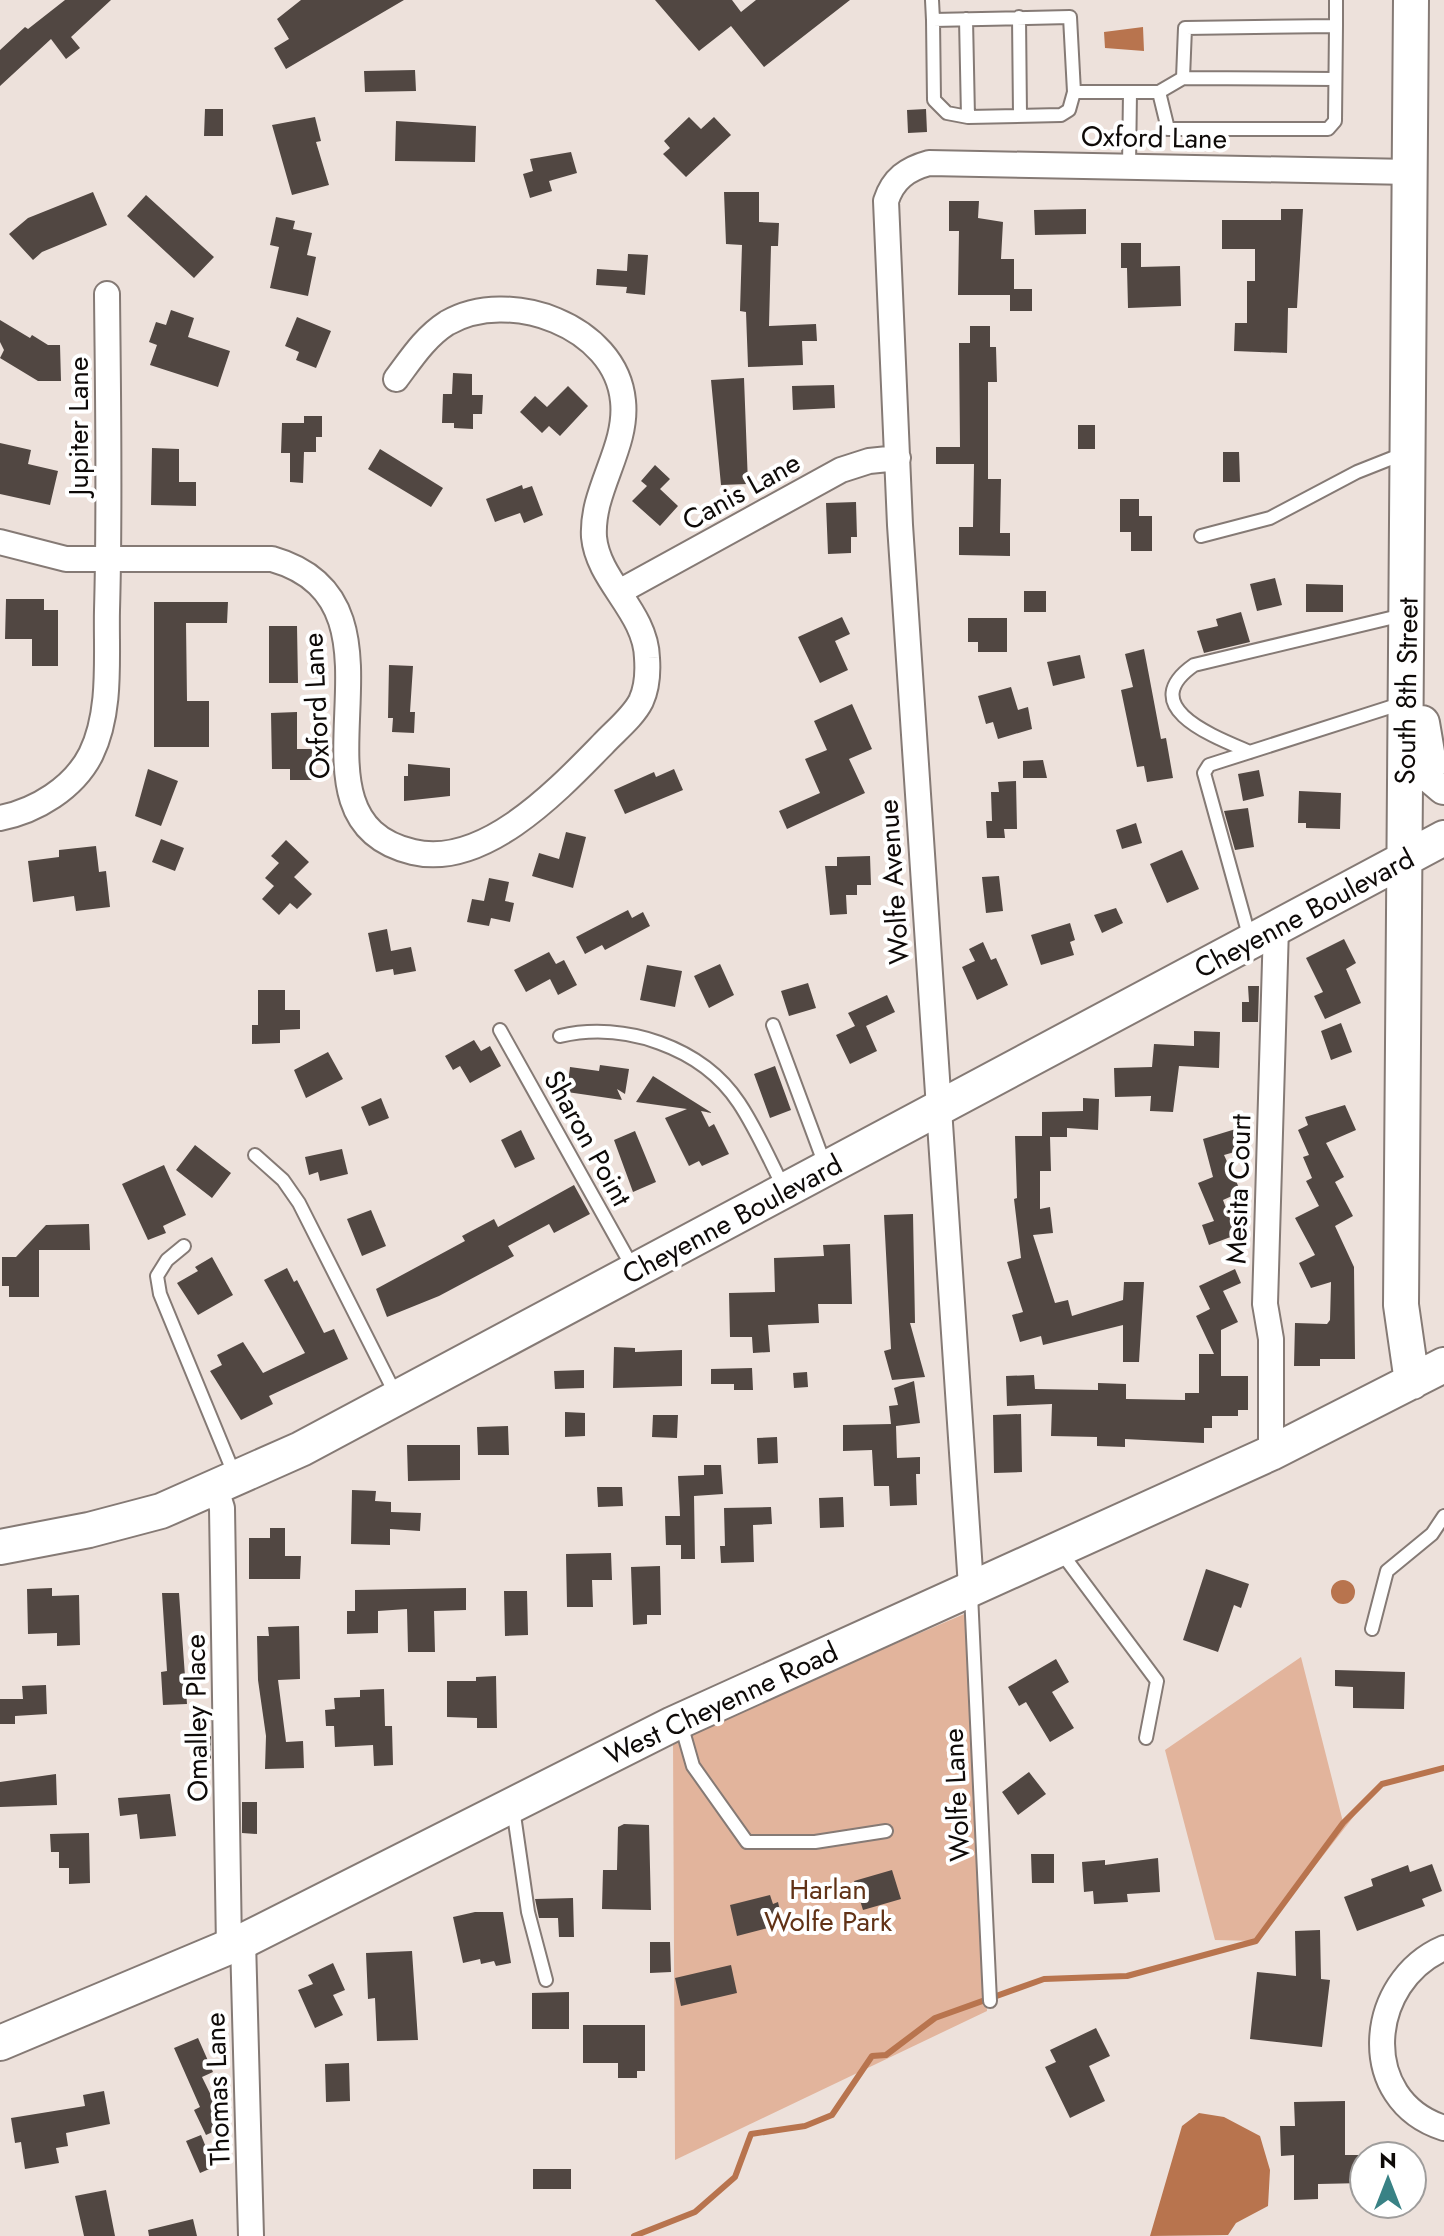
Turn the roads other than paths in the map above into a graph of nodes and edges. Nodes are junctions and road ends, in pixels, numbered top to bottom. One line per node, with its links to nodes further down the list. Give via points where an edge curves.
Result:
1 (932, 0): 6 (lane)
2 (1336, 0): 7 (lane)
3 (1411, 0): 16 (main road, South 8th Street)
4 (1019, 17): 5 (lane); 10 (lane, via 1070,17); 13 (lane)
5 (966, 19): 6 (lane); 14 (lane)
6 (933, 20): 14 (lane, via 934,100 947,113)
7 (1336, 26): 8 (lane, via 1185,28); 9 (lane)
8 (1183, 78): 9 (lane); 12 (lane)
9 (1335, 79): 12 (lane, via 1335,121 1320,132 1168,129)
10 (1074, 92): 11 (lane); 13 (lane, via 1069,110 1061,115)
11 (1130, 92): 12 (lane); 15 (lane)
12 (1159, 92)
13 (1020, 115): 14 (lane)
14 (968, 117)
15 (1129, 167): 16 (street, Oxford Lane); 17 (street, Oxford Lane, via 929,163)
16 (1411, 172): 20 (main road, South 8th Street)
17 (900, 176): 21 (street, Wolfe Avenue, via 886,201)
18 (107, 294): 24 (street, Jupiter Lane)
19 (396, 379): 25 (street, Oxford Lane, via 424,341 448,323 498,310 548,318 578,331 600,351 616,376 623,426 599,499 594,539)
20 (1408, 452): 22 (lane, via 1270,518); 26 (main road, South 8th Street)
21 (898, 458): 25 (street, Canis Lane, via 841,470); 38 (street, Wolfe Avenue)
22 (1201, 536)
23 (0, 542): 24 (street, Oxford Lane, via 47,556)
24 (108, 559): 25 (street, Oxford Lane, via 272,559 313,577 342,618 348,645 346,770 352,799 374,832 392,845 436,855 492,837 552,796 641,701 647,676 643,632); 31 (street, Jupiter Lane, via 105,697 91,754 54,795)
25 (619, 592)
26 (1407, 615): 27 (main road, South 8th Street); 29 (lane, via 1194,665 1177,677 1172,694 1180,713 1196,729)
27 (1406, 660): 28 (main road, South 8th Street); 30 (main road, via 1422,684 1422,738 1431,776)
28 (1406, 702): 29 (lane); 33 (main road, South 8th Street)
29 (1250, 752): 34 (lane, via 1209,765 1204,773)
30 (1444, 787)
31 (0, 818)
32 (1444, 838): 33 (main road, Cheyenne Boulevard)
33 (1404, 860): 34 (main road, Cheyenne Boulevard); 45 (main road, South 8th Street, via 1401,1305)
34 (1263, 934): 38 (main road, Cheyenne Boulevard); 47 (street, Mesita Court)
35 (773, 1025): 40 (lane)
36 (500, 1030): 43 (lane, Sharon Point)
37 (560, 1036): 41 (lane, via 627,1034 674,1048 698,1062 739,1102)
38 (940, 1109): 40 (main road, Cheyenne Boulevard); 52 (street, Wolfe Avenue)
39 (255, 1155): 46 (lane, via 299,1203)
40 (827, 1169): 41 (main road, Cheyenne Boulevard)
41 (786, 1190): 43 (main road, Cheyenne Boulevard)
42 (184, 1246): 48 (lane, via 157,1276 160,1294)
43 (634, 1271): 46 (main road, Cheyenne Boulevard)
44 (1444, 1365): 45 (main road, West Cheyenne Road)
45 (1412, 1382): 47 (main road, West Cheyenne Road)
46 (398, 1397): 48 (main road, Cheyenne Boulevard)
47 (1271, 1453): 51 (main road, West Cheyenne Road)
48 (226, 1484): 50 (main road, Cheyenne Boulevard, via 161,1511); 58 (street, Omalley Place, via 222,1508)
49 (1444, 1516): 53 (lane, via 1432,1534 1387,1571)
50 (0, 1547)
51 (1060, 1551): 52 (main road, West Cheyenne Road); 55 (lane, via 1157,1681)
52 (971, 1587): 54 (main road, West Cheyenne Road); 61 (lane, Wolfe Lane)
53 (1372, 1629)
54 (680, 1721): 56 (main road, West Cheyenne Road); 57 (lane, via 693,1766 747,1842 815,1842)
55 (1146, 1738)
56 (512, 1805): 58 (main road, West Cheyenne Road); 60 (lane, via 528,1912)
57 (886, 1831)
58 (236, 1944): 62 (main road, West Cheyenne Road); 64 (street, Thomas Lane)
59 (1444, 1948): 63 (street, via 1412,1965 1388,2008 1381,2059 1402,2103)
60 (546, 1980)
61 (990, 2001)
62 (0, 2043)
63 (1444, 2128)
64 (251, 2236)

